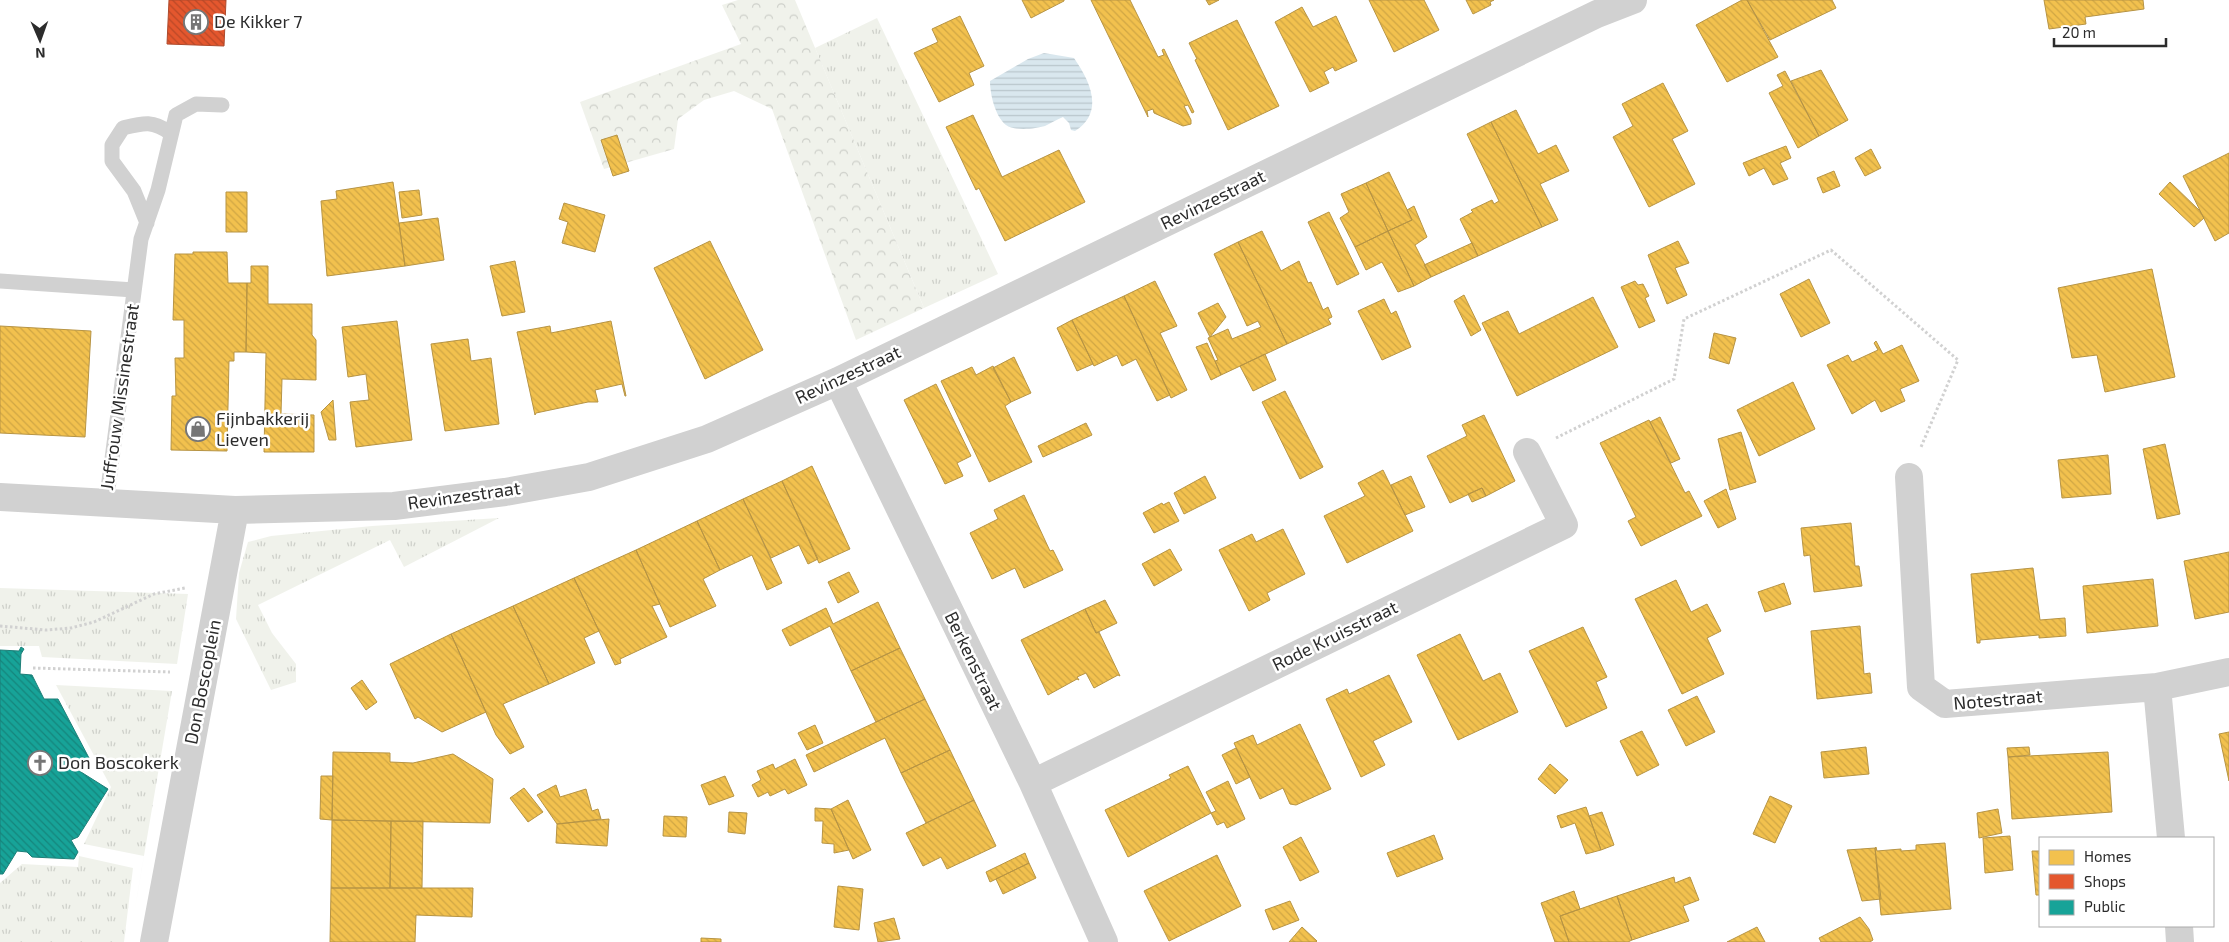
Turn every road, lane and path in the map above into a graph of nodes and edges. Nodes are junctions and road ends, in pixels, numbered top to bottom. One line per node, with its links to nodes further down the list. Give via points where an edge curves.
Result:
1 (1633, 0): 7 (street, Revinzestraat, via 1597,14)
2 (222, 105): 3 (lane, Juffrouw Missinestraat, via 196,104 176,115)
3 (170, 133): 4 (lane, Juffrouw Missinestraat); 4 (lane, via 153,123 137,124 123,128 112,145 112,161 134,191)
4 (147, 223): 6 (lane, Juffrouw Missinestraat, via 141,239)
5 (0, 282): 6 (lane, Juffrouw Missinestraat)
6 (134, 290): 11 (lane, Juffrouw Missinestraat)
7 (838, 381): 12 (street, Revinzestraat, via 707,439 588,477 505,492 394,506); 19 (street, Berkenstraat)
8 (1527, 452): 9 (path, via 1674,379 1684,319 1831,250 1958,360); 19 (street, Rode Kruisstraat, via 1564,525)
9 (1909, 477): 18 (street, Notestraat, via 1922,687 1945,704)
10 (0, 497): 11 (street, Revinzestraat)
11 (106, 504): 12 (street, Revinzestraat)
12 (235, 510): 13 (street, Don Boscoplein)
13 (221, 589): 14 (path, via 184,588 154,594 109,616 71,628 46,630); 17 (street, Don Boscoplein)
14 (0, 626)
15 (33, 668): 17 (path)
16 (2229, 672): 18 (street, Notestraat)
17 (205, 673): 22 (street, Don Boscoplein)
18 (2157, 687): 20 (street)
19 (1033, 783): 23 (street, Berkenstraat)
20 (2171, 837)
21 (2178, 927): 24 (street)
22 (154, 942)
23 (1104, 942)
24 (2180, 942)

